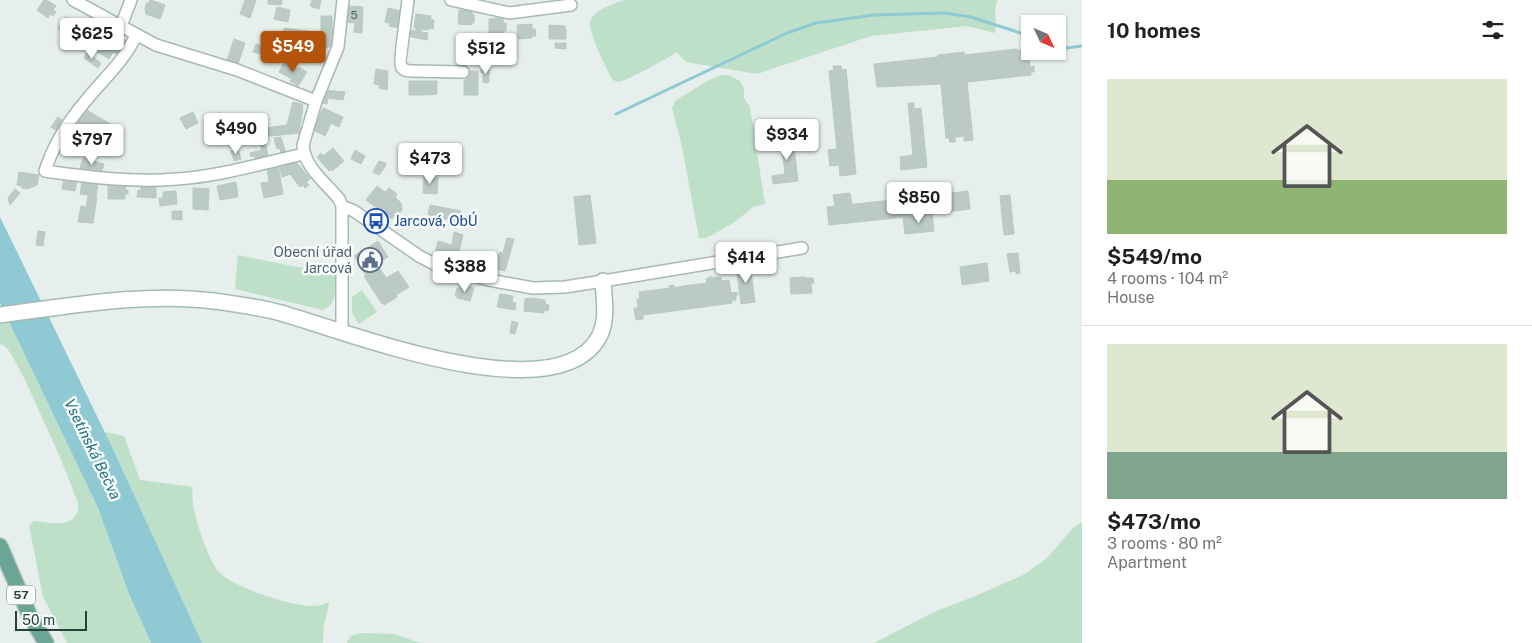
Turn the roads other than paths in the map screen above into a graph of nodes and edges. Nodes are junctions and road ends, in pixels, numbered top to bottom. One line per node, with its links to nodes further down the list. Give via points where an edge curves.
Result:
1 (73, 0): 7 (street)
2 (131, 0): 7 (street)
3 (343, 0): 10 (street, via 338,47)
4 (408, 0): 9 (street, via 401,67 411,72)
5 (451, 0): 6 (street, via 509,12)
6 (571, 5)
7 (121, 26): 8 (street)
8 (136, 35): 10 (street); 11 (street, via 118,63 70,122 52,151 45,170 116,180 176,179 211,175)
9 (463, 72)
10 (316, 101): 11 (street, via 304,140)
11 (304, 154): 12 (street)
12 (342, 206): 14 (street, via 445,269 533,288); 16 (street)
13 (802, 248): 14 (street)
14 (602, 282): 16 (street, via 604,320 599,337 575,359 547,368 446,362)
15 (0, 315): 16 (street, via 142,299 176,299 213,301 280,313)
16 (342, 331)
17 (0, 546): 18 (main road, 57, via 29,614)
18 (46, 643)

